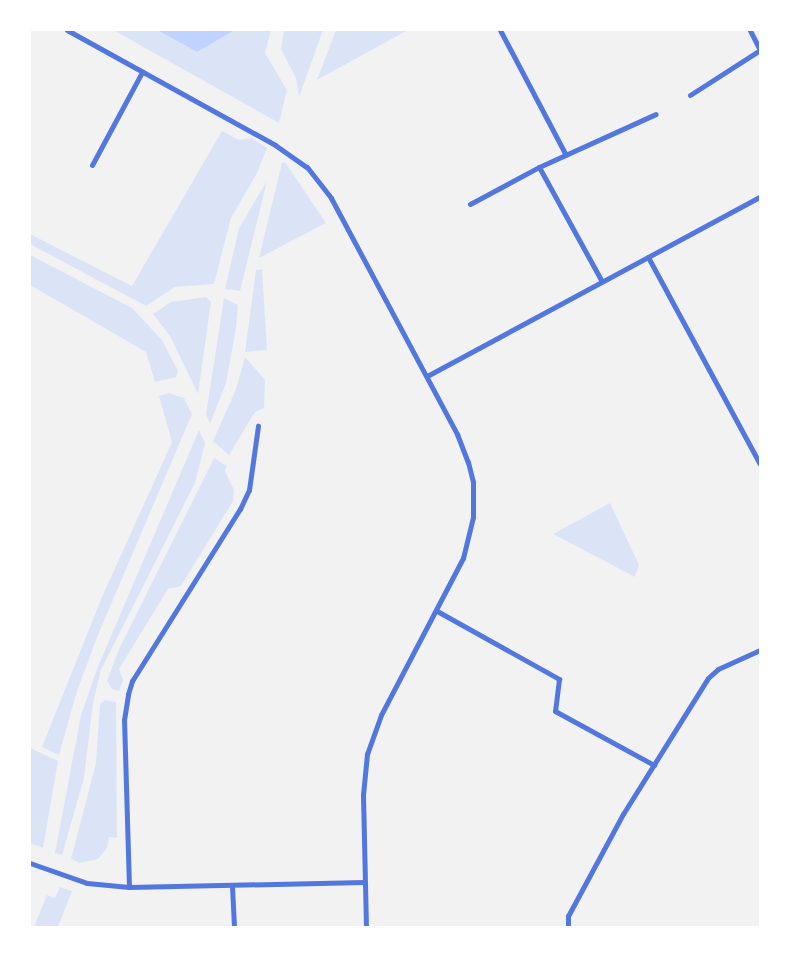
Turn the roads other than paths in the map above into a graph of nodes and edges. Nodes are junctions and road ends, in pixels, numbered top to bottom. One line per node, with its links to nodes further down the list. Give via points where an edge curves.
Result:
1 (67, 30): 4 (street)
2 (500, 30): 7 (street)
3 (750, 30): 5 (street, via 760,50)
4 (142, 72): 8 (street); 14 (street, via 307,166 332,198)
5 (690, 95)
6 (656, 114): 7 (street)
7 (566, 155): 9 (street)
8 (92, 165)
9 (539, 167): 11 (street); 13 (street)
10 (760, 197): 12 (street)
11 (470, 204)
12 (648, 257): 13 (street); 16 (street)
13 (601, 280): 14 (street)
14 (427, 376): 17 (street, via 468,462 474,500 464,558)
15 (258, 426): 23 (street, via 250,483 240,509 132,681 128,694 124,720)
16 (760, 464)
17 (437, 611): 19 (street, via 559,679 555,710); 21 (street, via 373,734 364,773)
18 (760, 650): 19 (street, via 718,669 708,678)
19 (654, 765): 26 (street, via 623,814 568,916)
20 (30, 863): 23 (street, via 87,883)
21 (364, 882): 22 (street); 25 (street)
22 (232, 886): 23 (street); 24 (street)
23 (129, 887)
24 (234, 927)
25 (366, 927)
26 (568, 927)

